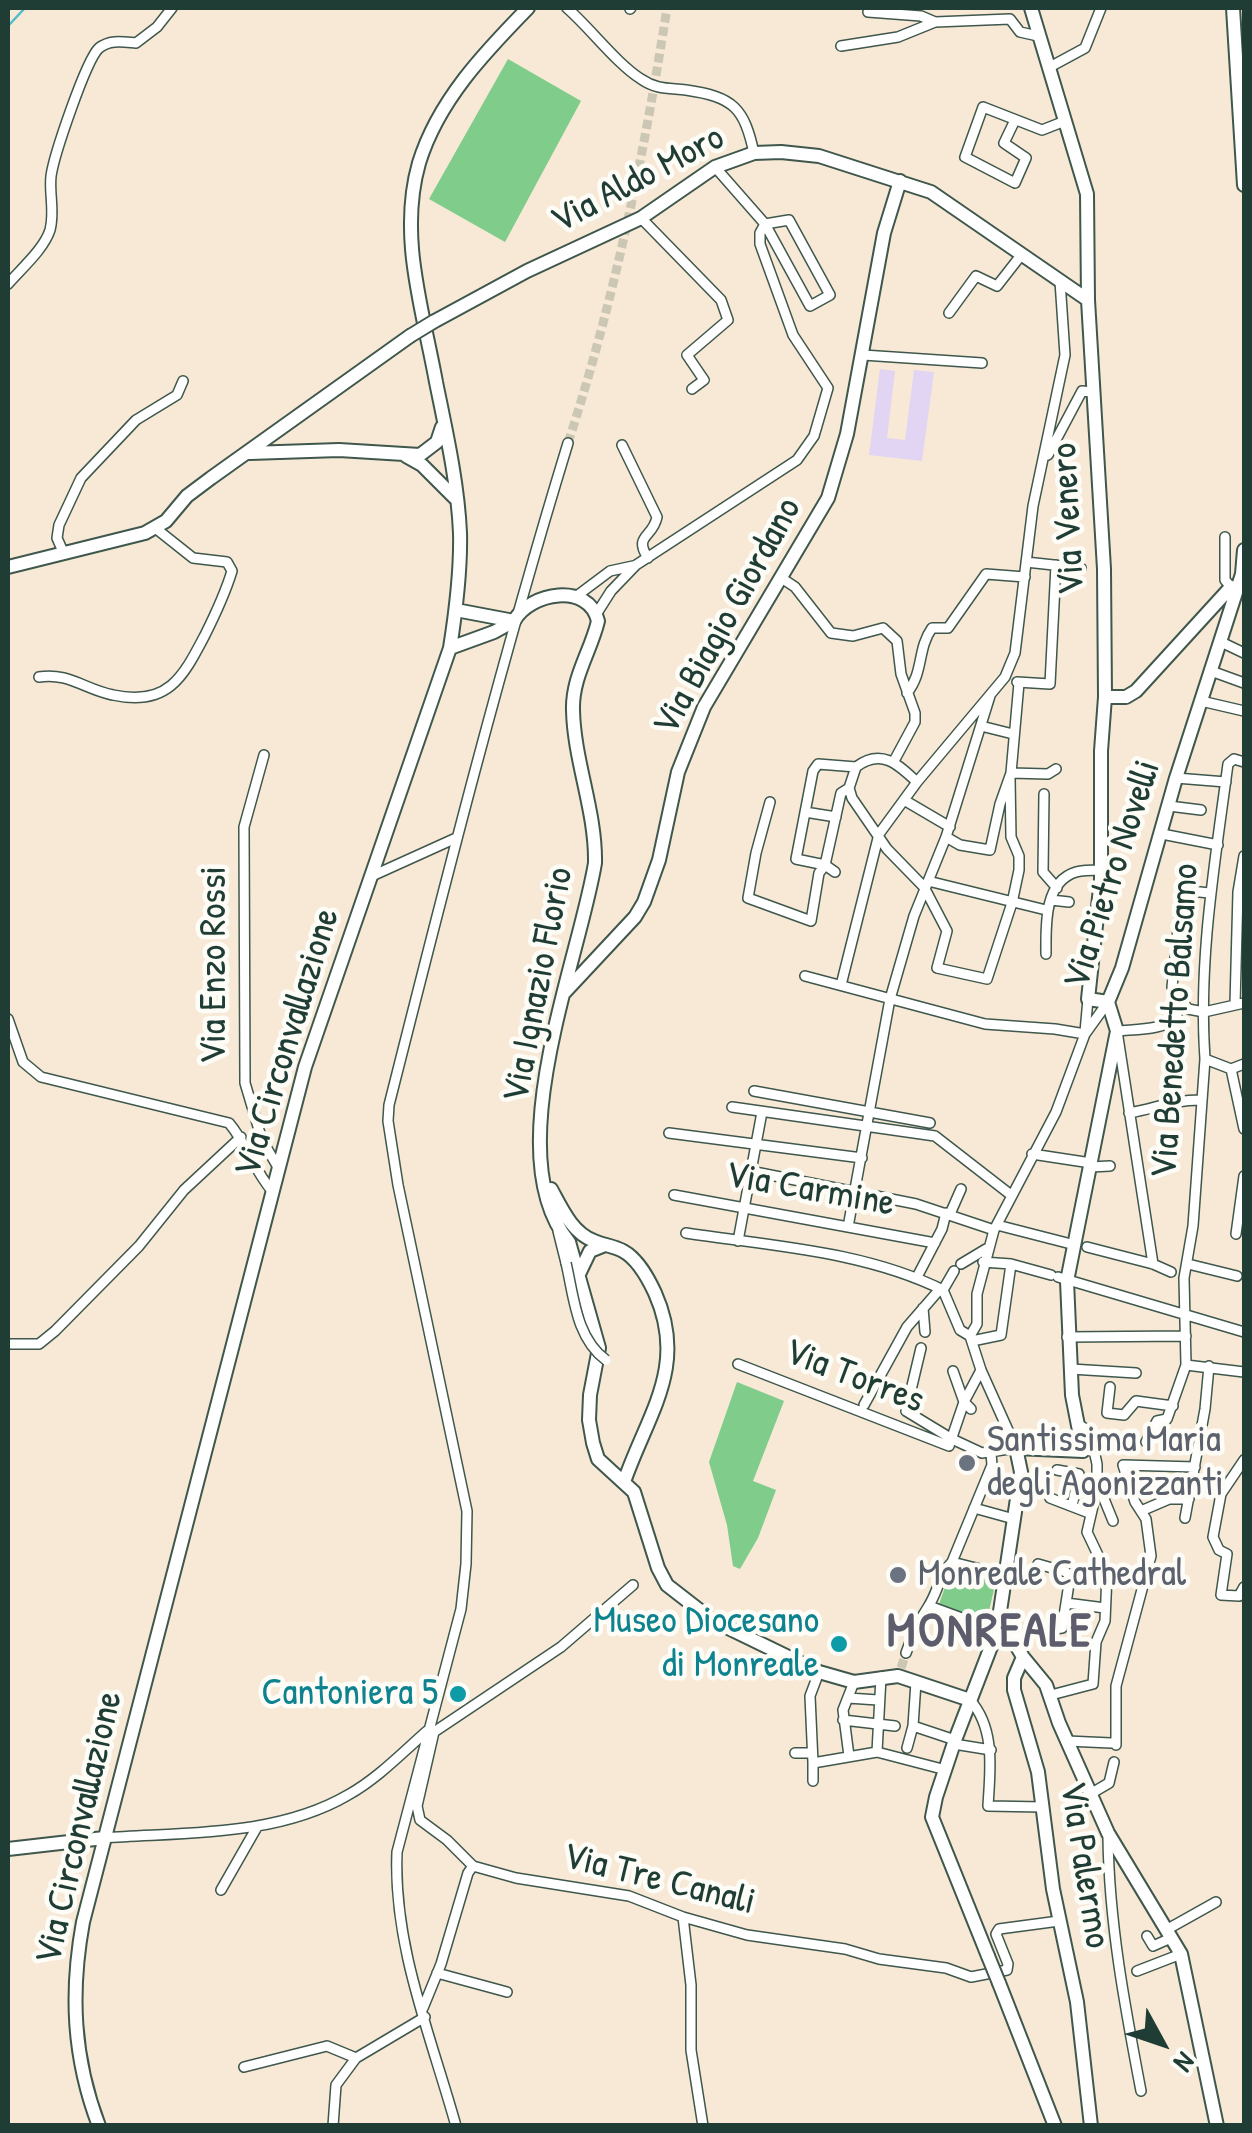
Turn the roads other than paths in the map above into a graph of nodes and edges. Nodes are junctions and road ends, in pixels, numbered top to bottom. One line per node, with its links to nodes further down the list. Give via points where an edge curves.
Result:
1 (172, 8): 24 (street, via 136,43 110,42 98,49 84,72 50,182 49,235)
2 (528, 8): 32 (street, Via Circonvallazione, via 452,95 412,193 412,260)
3 (567, 8): 14 (street, via 638,78 659,89 733,104 746,119)
4 (1030, 8): 9 (street, Via Venero)
5 (1101, 8): 11 (street, via 1084,48)
6 (1233, 8): 17 (street)
7 (868, 12): 8 (street)
8 (935, 22): 9 (street, via 1010,19 1020,32); 10 (street, via 898,37)
9 (1038, 36): 11 (street, Via Venero)
10 (841, 46)
11 (1048, 68): 13 (street, Via Venero)
12 (1015, 120): 13 (street, via 1004,143 1026,158 1015,183 964,156 982,107 1042,130)
13 (1065, 121): 25 (street, Via Venero, via 1087,194)
14 (754, 152): 15 (street, Via Aldo Moro); 16 (street, Via Aldo Moro, via 802,153)
15 (715, 167): 18 (street, Via Aldo Moro); 19 (street)
16 (900, 181): 21 (street, Via Aldo Moro, via 931,192); 27 (street, Via Biagio Giordano)
17 (1244, 185)
18 (640, 218): 30 (street, via 721,300 728,320 686,355 704,380); 35 (street, Via Aldo Moro, bridge, via 433,322)
19 (765, 224): 20 (street, via 789,220); 22 (street); 44 (street, via 760,244 792,335 828,388 814,436 797,460)
20 (805, 253): 22 (street); 22 (street, via 830,294 810,306)
21 (1022, 254): 23 (street, Via Aldo Moro); 26 (street, via 998,286 976,276)
22 (787, 264)
23 (1060, 280): 25 (street, Via Aldo Moro); 37 (street, via 1065,356)
24 (8, 284)
25 (1088, 300): 31 (street, Via Venero)
26 (950, 312)
27 (863, 355): 28 (street); 51 (street, Via Biagio Giordano, via 834,482)
28 (982, 364)
29 (183, 381): 43 (street, via 177,396 136,420 81,478 59,525)
30 (692, 389)
31 (1092, 392): 37 (street, via 1082,391); 67 (street, Via Venero)
32 (442, 424): 36 (street, via 438,442); 38 (street, Via Circonvallazione)
33 (568, 444): 56 (street)
34 (622, 445): 44 (street, via 656,517 642,540)
35 (250, 452): 36 (street, via 339,450); 40 (street)
36 (421, 460): 38 (street, via 443,460); 39 (street)
37 (1044, 464): 45 (street)
38 (452, 471): 39 (street, Via Circonvallazione)
39 (456, 499): 54 (street, Via Circonvallazione)
40 (154, 528): 43 (street); 61 (street, via 193,558 227,562 232,571 186,673 170,688 138,698 68,678)
41 (1224, 536): 52 (street, via 1224,580)
42 (1244, 550): 52 (street, Via Pietro Novelli)
43 (64, 554): 48 (street)
44 (648, 558): 46 (street)
45 (1026, 562): 47 (street); 50 (street)
46 (636, 565): 53 (street, via 610,572); 55 (street)
47 (1056, 565): 49 (street); 63 (street, via 1050,684)
48 (8, 567)
49 (1081, 568)
50 (1025, 577): 62 (street, via 1015,653); 65 (street, via 986,574 948,628 932,628 922,642 921,669)
51 (783, 579): 65 (street, via 831,632 853,636 877,628 894,634); 106 (street, Via Biagio Giordano, via 697,725 644,902)
52 (1234, 588): 57 (street, Via Pietro Novelli); 67 (street, via 1126,697)
53 (574, 598): 55 (street); 56 (street, via 534,600)
54 (456, 610): 56 (street); 58 (street, Via Circonvallazione)
55 (597, 613): 105 (street, Via Ignazio Florio, via 573,697 595,841)
56 (514, 621): 58 (street); 92 (street)
57 (1220, 642): 59 (street); 60 (street, Via Pietro Novelli)
58 (450, 648): 98 (street, Via Circonvallazione)
59 (1244, 653)
60 (1211, 671): 64 (street); 68 (street, Via Pietro Novelli)
61 (39, 677)
62 (1005, 677): 63 (street); 66 (street)
63 (1019, 683): 71 (street)
64 (1244, 683)
65 (907, 693): 73 (street, via 915,722)
66 (990, 693): 70 (street); 79 (street)
67 (1105, 696): 96 (street, Via Venero)
68 (1201, 701): 69 (street); 78 (street, Via Pietro Novelli)
69 (1244, 711)
70 (981, 726): 71 (street); 89 (street)
71 (1013, 734): 77 (street)
72 (264, 756): 134 (street, Via Enzo Rossi, via 244,828 246,1083)
73 (894, 761): 75 (street, via 869,758); 79 (street)
74 (1244, 762): 80 (street, via 1234,758 1228,764)
75 (856, 766): 81 (street); 87 (street, via 818,764)
76 (1056, 769): 77 (street)
77 (1011, 776): 89 (street, via 990,850 960,845); 103 (street, via 1011,836 1019,856)
78 (1176, 778): 80 (street); 85 (street, Via Pietro Novelli)
79 (917, 782): 83 (street)
80 (1226, 782): 93 (street, Via Benedetto Balsamo)
81 (849, 788): 88 (street, via 840,793); 90 (street)
82 (1044, 794): 100 (street, via 1043,872)
83 (904, 800): 89 (street); 90 (street)
84 (770, 802): 95 (street, via 748,898 811,921)
85 (1169, 806): 86 (street); 91 (street, Via Pietro Novelli)
86 (1202, 810)
87 (805, 812): 88 (street); 95 (street, via 796,859)
88 (836, 817): 95 (street)
89 (948, 832): 99 (street)
90 (879, 834): 99 (street); 109 (street)
91 (1162, 834): 93 (street); 113 (street, Via Pietro Novelli)
92 (456, 838): 98 (street); 235 (street, via 389,1104 398,1184 467,1511 461,1608)
93 (1218, 845): 101 (street, Via Benedetto Balsamo)
94 (1244, 856): 114 (street, via 1238,892)
95 (825, 865): 97 (street)
96 (1101, 870): 100 (street, via 1074,872); 112 (street, Via Venero)
97 (835, 872)
98 (372, 876): 133 (street, Via Circonvallazione)
99 (926, 884): 103 (street); 103 (street, via 948,931 932,967 988,979); 111 (street)
100 (1057, 888): 104 (street)
101 (1209, 893): 115 (street, Via Benedetto Balsamo); 115 (street, via 1182,890 1172,986 1188,1009)
102 (1068, 902): 104 (street)
103 (1012, 903): 104 (street)
104 (1049, 905): 107 (street)
105 (574, 952): 106 (street); 110 (street, Via Ignazio Florio)
106 (602, 953): 110 (street, Via Biagio Giordano)
107 (1046, 954)
108 (805, 976): 109 (street)
109 (841, 985): 111 (street)
110 (563, 995): 142 (street, Via Ignazio Florio, via 544,1082)
111 (890, 999): 119 (street, via 985,1024); 125 (street)
112 (1088, 999): 113 (street); 119 (street, Via Venero)
113 (1108, 1002): 118 (street); 119 (street, Via Pietro Novelli)
114 (1240, 1003): 115 (street)
115 (1204, 1012): 120 (street, Via Benedetto Balsamo)
116 (1177, 1016): 118 (street, via 1172,1023)
117 (8, 1020): 132 (street, via 23,1062 41,1077 229,1123)
118 (1118, 1031): 127 (street); 138 (street)
119 (1085, 1034): 136 (street, Via Pietro Novelli)
120 (1205, 1059): 121 (street); 123 (street, Via Benedetto Balsamo)
121 (1237, 1067): 130 (street)
122 (754, 1091): 125 (street)
123 (1202, 1100): 127 (street); 164 (street, Via Benedetto Balsamo)
124 (732, 1106): 126 (street)
125 (870, 1110): 128 (street); 129 (street)
126 (762, 1112): 129 (street); 135 (street)
127 (1129, 1113): 163 (street)
128 (930, 1124)
129 (867, 1125): 137 (street); 148 (street, via 935,1136)
130 (1244, 1128)
131 (670, 1133): 135 (street)
132 (241, 1137): 146 (street); 178 (street, via 55,1331 39,1344)
133 (287, 1137): 134 (street); 140 (street, Via Circonvallazione)
134 (262, 1140): 140 (street, Via Enzo Rossi)
135 (755, 1145): 137 (street); 141 (street)
136 (1032, 1154): 138 (street); 148 (street, Via Pietro Novelli)
137 (862, 1158): 145 (street)
138 (1090, 1165): 139 (street); 159 (street)
139 (1110, 1166)
140 (279, 1169): 146 (street, Via Circonvallazione)
141 (750, 1171): 145 (street); 149 (street)
142 (543, 1174): 152 (street, Via Ignazio Florio); 158 (street, Via Ignazio Florio, via 581,1234)
143 (1244, 1176): 155 (street)
144 (961, 1188): 150 (street)
145 (854, 1190): 150 (street); 151 (street)
146 (273, 1192): 251 (street, Via Circonvallazione)
147 (674, 1195): 149 (street, Via Carmine)
148 (1012, 1195): 153 (street, Via Pietro Novelli)
149 (744, 1208): 151 (street, Via Carmine); 156 (street)
150 (948, 1214): 153 (street); 157 (street)
151 (848, 1227): 157 (street, Via Carmine)
152 (558, 1228): 166 (street, Via Ignazio Florio); 180 (street, bridge, via 582,1330)
153 (995, 1228): 159 (street); 160 (street, Via Pietro Novelli)
154 (686, 1232): 156 (street)
155 (1236, 1234)
156 (738, 1241): 168 (street)
157 (935, 1244): 168 (street)
158 (605, 1245): 166 (street, via 590,1251); 201 (street, Via Ignazio Florio, via 636,1261 667,1322 669,1356)
159 (1081, 1246): 163 (street); 169 (street)
160 (986, 1250): 161 (street, Via Pietro Novelli); 170 (street, via 958,1268)
161 (983, 1262): 162 (street); 177 (street, Via Pietro Novelli)
162 (1011, 1264): 169 (street); 177 (street, via 1000,1334)
163 (1154, 1264): 165 (street)
164 (1188, 1264): 167 (street); 172 (street, Via Benedetto Balsamo)
165 (1170, 1272)
166 (578, 1276): 201 (street, Via Ignazio Florio, via 599,1348 590,1395 593,1443 598,1459)
167 (1237, 1276)
168 (917, 1277): 170 (street)
169 (1059, 1278): 172 (street); 176 (street)
170 (941, 1290): 171 (street); 177 (street, via 960,1330)
171 (923, 1308): 173 (street); 190 (street)
172 (1186, 1317): 174 (street); 175 (street, Via Benedetto Balsamo)
173 (925, 1332)
174 (1244, 1332)
175 (1186, 1336): 176 (street); 182 (street, Via Benedetto Balsamo)
176 (1067, 1337): 184 (street)
177 (971, 1338): 186 (street)
178 (8, 1344)
179 (921, 1348): 194 (street, via 906,1411)
180 (606, 1360)
181 (738, 1364): 194 (street, Via Torres)
182 (1186, 1365): 183 (street); 192 (street, Via Benedetto Balsamo)
183 (1209, 1366): 187 (street); 199 (street)
184 (1071, 1369): 188 (street); 193 (street)
185 (953, 1370): 191 (street)
186 (982, 1370): 191 (street); 196 (street)
187 (1244, 1372)
188 (1136, 1373)
189 (1110, 1387): 192 (street, via 1106,1413 1124,1415 1136,1402)
190 (864, 1404)
191 (968, 1406): 194 (street)
192 (1173, 1406): 195 (street, Via Benedetto Balsamo)
193 (1078, 1424): 196 (street, via 1083,1451); 202 (street, via 1091,1437)
194 (950, 1442): 197 (street)
195 (1146, 1442)
196 (1016, 1448): 197 (street); 209 (street, via 1021,1472)
197 (991, 1453): 206 (street)
198 (1244, 1460): 216 (street, via 1221,1494 1213,1537 1227,1554 1221,1595 1239,1596)
199 (1194, 1467): 204 (street); 207 (street, via 1123,1466)
200 (1057, 1470): 205 (street, via 1079,1474)
201 (624, 1482): 223 (street, via 634,1492 663,1578 680,1598)
202 (1096, 1493): 208 (street); 211 (street)
203 (1050, 1498): 205 (street)
204 (1188, 1499): 207 (street); 210 (street)
205 (1072, 1506): 208 (street)
206 (974, 1508): 209 (street); 212 (street)
207 (1141, 1511): 236 (street, via 1151,1556 1116,1686 1114,1744)
208 (1089, 1513): 219 (street, via 1087,1532 1107,1574)
209 (1014, 1518): 214 (street)
210 (1184, 1518)
211 (1113, 1521)
212 (952, 1562): 214 (street); 218 (street)
213 (1038, 1564): 217 (street, via 1070,1577)
214 (1004, 1575): 220 (street)
215 (633, 1585): 235 (street, via 562,1648)
216 (1244, 1586)
217 (1066, 1603): 219 (street); 220 (street, via 1062,1628)
218 (929, 1606): 220 (street); 221 (street)
219 (1105, 1608): 227 (street, via 1093,1684)
220 (1004, 1633): 222 (street); 230 (street)
221 (906, 1653)
222 (1023, 1658): 227 (street); 248 (street, Via Palermo, via 1014,1690)
223 (819, 1672): 225 (street); 243 (street, via 810,1696)
224 (881, 1678): 225 (street); 226 (street, via 900,1672); 229 (street)
225 (854, 1682): 228 (street)
226 (916, 1682): 230 (street); 234 (street)
227 (1051, 1695): 236 (street)
228 (848, 1698): 229 (street); 231 (street)
229 (878, 1700): 232 (street)
230 (970, 1700): 237 (street); 238 (street)
231 (843, 1720): 232 (street); 242 (street)
232 (876, 1722): 233 (street); 239 (street)
233 (894, 1726)
234 (913, 1726): 237 (street); 241 (street)
235 (430, 1732): 249 (street, via 347,1796); 254 (street, Via Tre Canali, via 420,1820); 266 (street, via 398,1852 396,1894)
236 (1067, 1741): 247 (street)
237 (954, 1742): 238 (street); 245 (street)
238 (991, 1750): 248 (street, via 988,1806)
239 (877, 1752): 241 (street); 242 (street)
240 (795, 1753): 243 (street)
241 (906, 1754): 245 (street)
242 (850, 1756): 243 (street)
243 (813, 1758): 246 (street)
244 (1114, 1762): 247 (street, via 1108,1783)
245 (946, 1770): 264 (street, bridge, via 932,1816)
246 (813, 1781)
247 (1092, 1793): 250 (street)
248 (1043, 1807): 258 (street, Via Palermo)
249 (257, 1827): 251 (street); 255 (street)
250 (1108, 1833): 259 (street); 269 (street, via 1120,1975)
251 (104, 1838): 252 (street); 270 (street, Via Circonvallazione, via 76,1965 74,2021)
252 (12, 1848): 253 (street)
253 (8, 1862)
254 (473, 1866): 257 (street, Via Tre Canali, via 629,1896); 263 (street)
255 (221, 1890)
256 (1216, 1902): 259 (street)
257 (682, 1917): 264 (street, Via Tre Canali, via 748,1936); 273 (street)
258 (1059, 1921): 264 (street, via 999,1928 1008,1964); 275 (street, Via Palermo, via 1077,2002)
259 (1168, 1934): 260 (street, via 1153,1946); 261 (street)
260 (1147, 1936)
261 (1182, 1954): 262 (street); 276 (street)
262 (1138, 1971)
263 (438, 1974): 265 (street); 266 (street)
264 (998, 1978): 274 (street)
265 (507, 1992)
266 (424, 2012): 267 (street); 272 (street)
267 (356, 2058): 268 (street, via 326,2046); 271 (street, via 336,2084)
268 (244, 2067)
269 (1141, 2091)
270 (100, 2126)
271 (333, 2126)
272 (456, 2126)
273 (703, 2126)
274 (1055, 2126)
275 (1091, 2126)
276 (1218, 2126)

